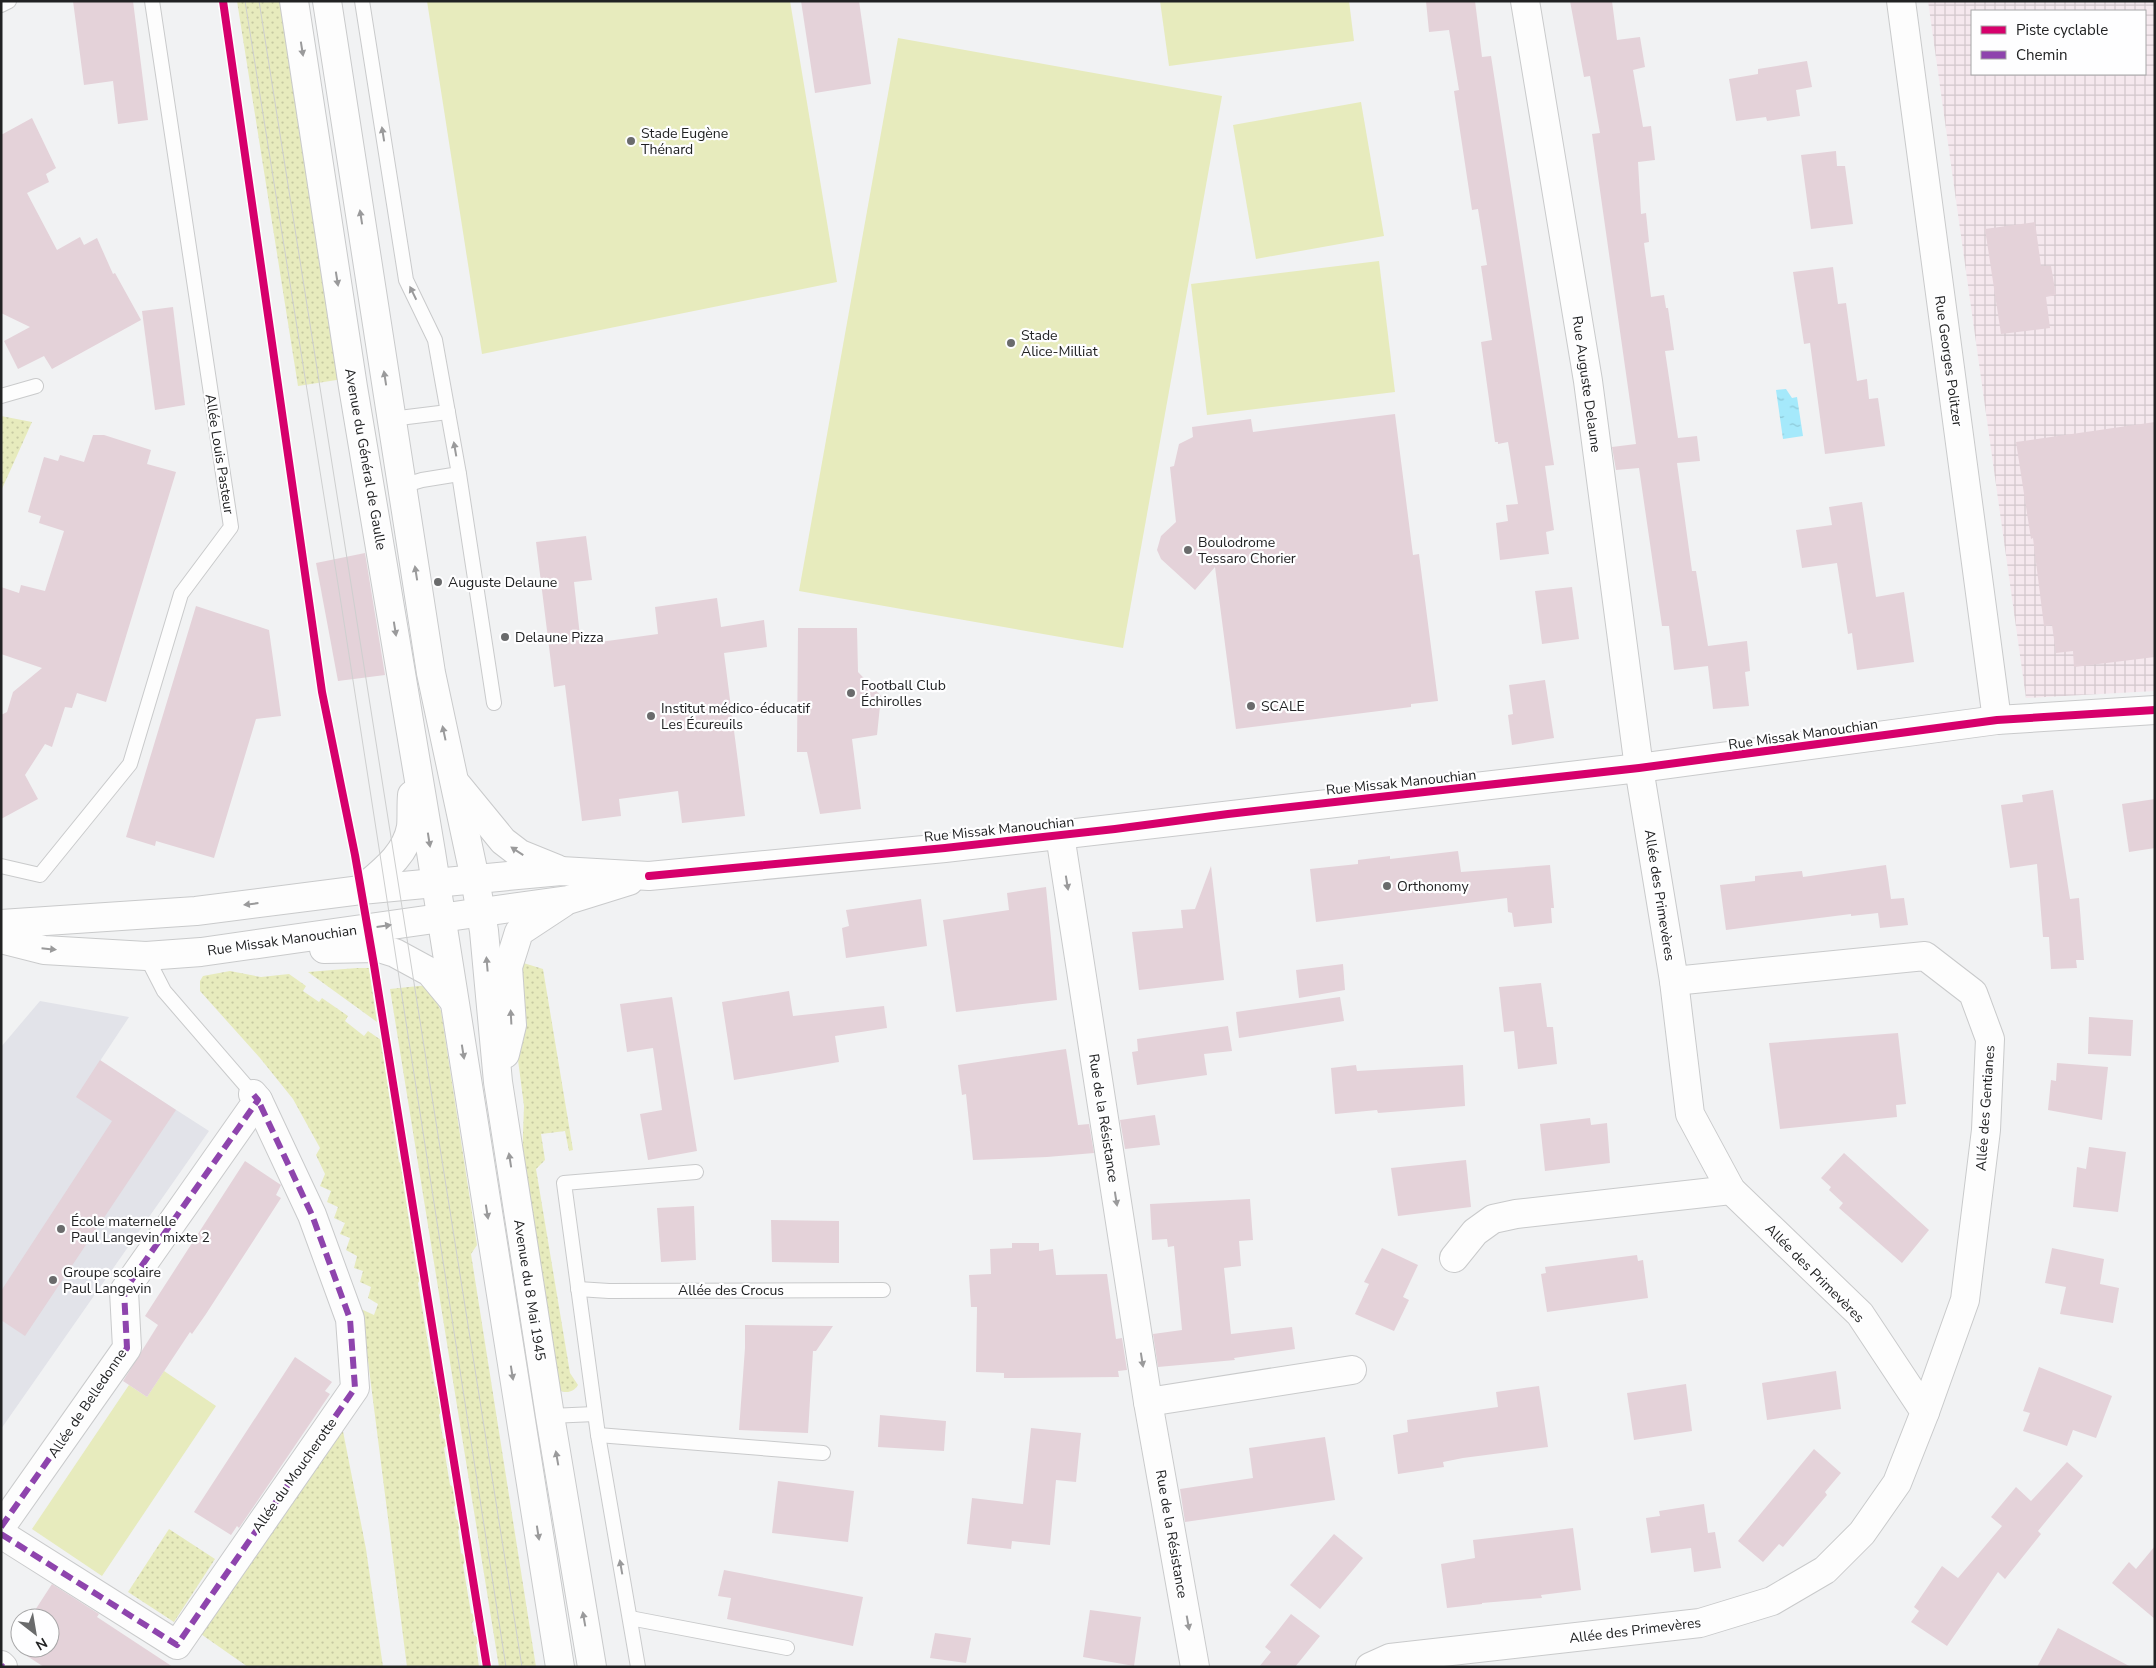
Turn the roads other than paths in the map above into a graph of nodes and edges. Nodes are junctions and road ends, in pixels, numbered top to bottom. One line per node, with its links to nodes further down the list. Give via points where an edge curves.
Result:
1 (9, 1): 8 (lane)
2 (152, 1): 23 (lane, Allée Louis Pasteur, via 231,527 181,594 130,764 40,875)
3 (294, 1): 16 (street, Avenue du Général de Gaulle, one-way to 16, via 353,386)
4 (327, 1): 12 (street, one-way to 4)
5 (362, 1): 11 (lane, one-way to 5, via 435,340 406,280)
6 (1525, 1): 20 (street, Rue Auguste Delaune, via 1588,380)
7 (1901, 1): 18 (street, Rue Georges Politzer)
8 (1, 5)
9 (36, 386): 10 (lane)
10 (1, 396)
11 (448, 412): 12 (lane); 13 (lane, one-way to 11)
12 (391, 419): 14 (street)
13 (459, 474): 14 (lane); 15 (lane)
14 (402, 486): 21 (street, one-way to 14, via 431,673)
15 (494, 703)
16 (408, 705): 19 (street, Avenue du Général de Gaulle); 28 (street, via 438,767)
17 (2155, 710): 18 (street, Rue Missak Manouchian)
18 (1996, 720): 20 (street, Rue Missak Manouchian)
19 (414, 746): 27 (street, via 410,828 403,849 390,865); 28 (street, Avenue du Général de Gaulle, one-way to 28)
20 (1639, 768): 22 (street, Rue Missak Manouchian); 35 (street, Allée des Primevères)
21 (454, 781): 24 (street, one-way to 21, via 520,854 503,841); 28 (street)
22 (1060, 835): 26 (street, Rue Missak Manouchian); 45 (street, Rue de la Résistance, one-way to 45)
23 (1, 866)
24 (561, 871): 25 (street, Rue Missak Manouchian); 28 (street, Rue Missak Manouchian)
25 (612, 874): 26 (street, Rue Missak Manouchian); 28 (street, via 581,886)
26 (649, 876): 29 (street, Rue Missak Manouchian)
27 (360, 890): 28 (street, Rue Missak Manouchian); 30 (street, Rue Missak Manouchian, one-way to 30, via 196,911)
28 (458, 897): 29 (street, Rue Missak Manouchian); 32 (street, Rue Missak Manouchian, one-way to 28); 33 (street, via 363,902 283,914); 36 (street); 37 (street, Avenue du 8 Mai 1945, one-way to 28, via 484,931)
29 (568, 900): 37 (street, one-way to 29, via 512,1026 508,967 519,932)
30 (1, 924)
31 (1, 939): 34 (street, Rue Missak Manouchian, one-way to 34, via 44,950)
32 (265, 943): 33 (street, Rue Missak Manouchian); 36 (street, via 329,949 379,948 412,960 430,972)
33 (220, 950): 34 (street, Rue Missak Manouchian)
34 (146, 956): 38 (lane, via 164,991)
35 (1674, 981): 40 (street, Allée des Primevères, via 1690,1114); 46 (street, Allée des Gentianes, via 1925,956 1973,993 1990,1039 1986,1130 1965,1300)
36 (455, 1002): 55 (street, one-way to 55)
37 (498, 1082): 48 (street, Avenue du 8 Mai 1945, one-way to 37)
38 (256, 1097): 51 (street, Allée de Belledonne, via 124,1291 127,1348); 52 (street, Allée du Moucherotte, via 312,1215 350,1319 355,1388 177,1645)
39 (696, 1172): 42 (lane, via 564,1183)
40 (1731, 1190): 41 (street, via 1493,1219 1475,1232); 46 (street, Allée des Primevères, via 1860,1314)
41 (1454, 1258)
42 (578, 1288): 43 (lane, Allée des Crocus, via 609,1291); 47 (lane)
43 (883, 1290)
44 (1352, 1370): 45 (street)
45 (1148, 1402): 58 (street, Rue de la Résistance, one-way to 58)
46 (1925, 1412): 59 (street, Allée des Primevères, via 1897,1483 1862,1533 1825,1570 1772,1601 1700,1623 1390,1658)
47 (596, 1414): 48 (lane); 49 (lane)
48 (550, 1416): 56 (street, Avenue du 8 Mai 1945, one-way to 48)
49 (598, 1434): 50 (lane); 53 (lane, one-way to 49)
50 (822, 1453)
51 (1, 1527)
52 (1, 1534)
53 (630, 1618): 54 (lane); 57 (lane)
54 (787, 1648)
55 (560, 1667)
56 (592, 1667)
57 (638, 1667)
58 (1196, 1667)
59 (1370, 1667)

